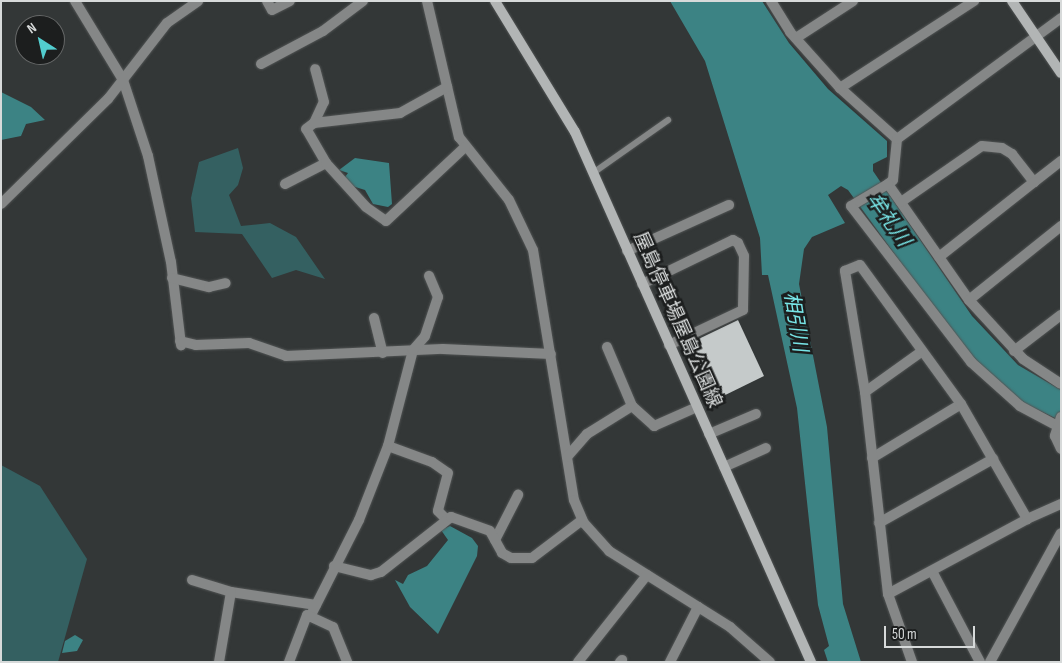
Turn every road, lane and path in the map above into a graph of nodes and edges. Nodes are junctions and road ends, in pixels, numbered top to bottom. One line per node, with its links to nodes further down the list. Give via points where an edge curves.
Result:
1 (75, 1): 18 (street)
2 (198, 1): 18 (street, via 168,23)
3 (267, 1): 4 (street, via 272,10)
4 (290, 1)
5 (364, 1): 15 (street, via 322,31)
6 (427, 1): 19 (street)
7 (496, 1): 27 (main road, 屋島停車場屋島公園線, via 559,101)
8 (770, 1): 14 (street)
9 (853, 1): 14 (street)
10 (974, 1): 20 (street)
11 (1012, 1): 13 (main road)
12 (1061, 18): 13 (street)
13 (1036, 36): 17 (main road); 23 (street)
14 (796, 38): 20 (street)
15 (261, 64)
16 (315, 69): 22 (street, via 324,102)
17 (1061, 73)
18 (123, 80): 32 (street); 38 (street, via 148,156)
19 (447, 87): 22 (street, via 400,113); 24 (street)
20 (840, 88): 23 (street)
21 (668, 120): 27 (lane)
22 (314, 123): 26 (street, via 306,129)
23 (897, 139): 30 (street, via 893,180)
24 (465, 148): 26 (street, via 386,221 366,207); 50 (street, via 509,200 527,232 538,268)
25 (1061, 161): 28 (street)
26 (326, 163): 29 (street)
27 (593, 173): 35 (main road, 屋島停車場屋島公園線)
28 (1034, 182): 31 (street, via 1012,154 1002,148 982,146); 36 (street)
29 (285, 184)
30 (888, 184): 31 (street); 57 (street, via 854,205 971,362 1013,400)
31 (901, 202): 36 (street)
32 (1, 204)
33 (728, 205): 35 (street)
34 (1061, 226): 41 (street)
35 (627, 251): 40 (main road, 屋島停車場屋島公園線)
36 (939, 257): 41 (street)
37 (429, 276): 46 (street, via 438,297 425,336)
38 (172, 278): 39 (street, via 209,287); 49 (street, via 180,343 249,343 286,356)
39 (226, 283)
40 (642, 284): 44 (main road, 屋島停車場屋島公園線); 44 (street, via 733,240 744,256 743,310)
41 (969, 300): 47 (street)
42 (1061, 315): 47 (street)
43 (374, 318): 49 (street)
44 (669, 345): 55 (main road, 屋島停車場屋島公園線)
45 (607, 347): 54 (street)
46 (413, 350): 49 (street); 50 (street); 59 (street)
47 (1014, 350): 51 (street)
48 (921, 352): 52 (street); 52 (street, via 860,265 845,271); 53 (street)
49 (383, 353)
50 (551, 354): 62 (street)
51 (1061, 384)
52 (865, 392): 63 (street)
53 (961, 404): 63 (street); 64 (street)
54 (632, 406): 55 (street, via 654,426); 62 (street, via 587,434)
55 (697, 407): 58 (main road, 屋島停車場屋島公園線)
56 (756, 414): 58 (street)
57 (1060, 424): 61 (street, via 1055,436)
58 (709, 434): 65 (main road, 屋島停車場屋島公園線)
59 (388, 446): 68 (street, via 432,462 448,473 438,511); 74 (street, via 359,520)
60 (766, 448): 65 (street)
61 (1061, 449)
62 (567, 457): 70 (street)
63 (872, 458): 71 (street)
64 (993, 460): 69 (street); 71 (street)
65 (724, 467): 89 (main road, 屋島停車場屋島公園線)
66 (518, 495): 73 (street)
67 (1061, 504): 69 (street)
68 (446, 519): 73 (street, via 490,531); 74 (street, via 381,572 371,575)
69 (1027, 519): 75 (street)
70 (582, 520): 73 (street, via 532,558 510,558); 76 (street, via 600,543)
71 (879, 524): 79 (street)
72 (1061, 533): 92 (street)
73 (496, 540)
74 (334, 566): 80 (street)
75 (932, 571): 79 (street); 91 (street)
76 (647, 575): 81 (street); 86 (street)
77 (192, 580): 78 (street)
78 (231, 592): 80 (street); 83 (street)
79 (888, 594): 90 (street)
80 (316, 605): 82 (street)
81 (698, 607): 87 (street); 88 (street)
82 (310, 617): 84 (street); 85 (street, via 333,627)
83 (219, 662)
84 (290, 662)
85 (347, 662)
86 (578, 662)
87 (670, 662)
88 (770, 662)
89 (811, 662)
90 (912, 662)
91 (980, 662)
92 (990, 662)

